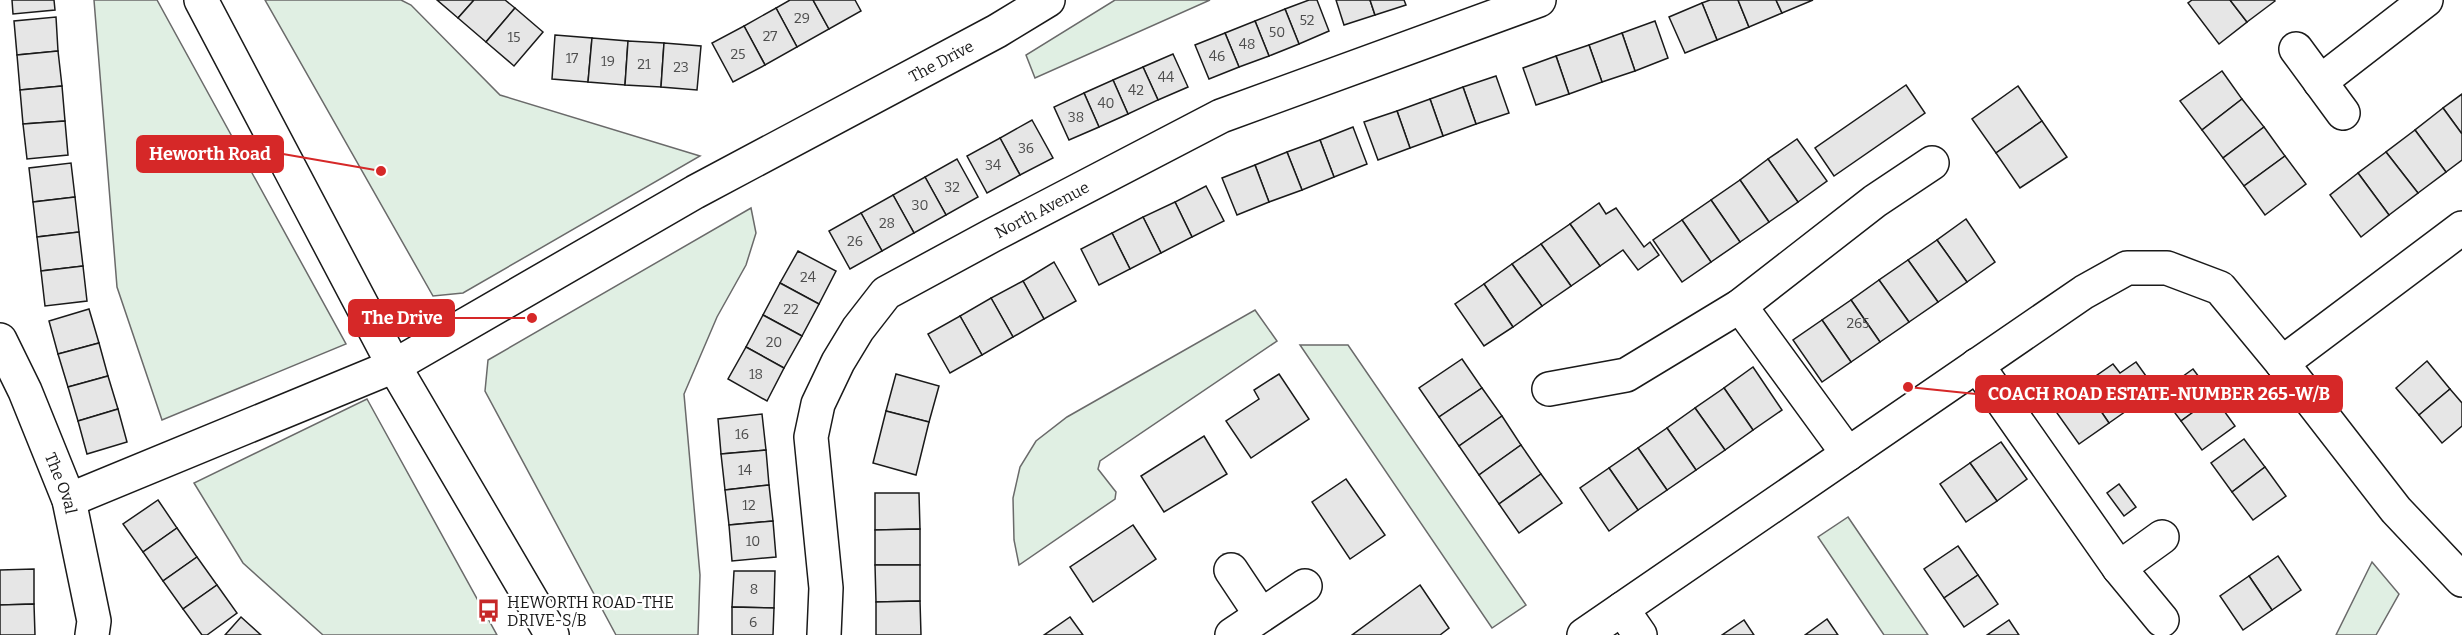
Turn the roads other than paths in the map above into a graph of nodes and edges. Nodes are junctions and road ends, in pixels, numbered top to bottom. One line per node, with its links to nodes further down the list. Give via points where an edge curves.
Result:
1 (201, 0): 14 (street)
2 (1048, 0): 14 (street, The Drive, via 695,192)
3 (1539, 0): 28 (street, North Avenue, via 1221,116 886,293 838,362 818,404 811,436 826,588)
4 (2426, 0): 6 (street)
5 (2296, 49): 6 (street)
6 (2320, 82): 7 (street)
7 (2343, 113)
8 (1932, 163): 10 (street, via 1875,201)
9 (2462, 228): 12 (street)
10 (1740, 306): 15 (street, via 1626,375); 16 (street)
11 (0, 340): 17 (street, The Oval)
12 (2282, 363): 13 (street, via 2220,288 2167,268 2127,268 2084,292); 21 (street, via 2396,510)
13 (1977, 365): 16 (street); 19 (street)
14 (394, 366): 17 (street, The Drive); 27 (street)
15 (1549, 389)
16 (1848, 454): 25 (street)
17 (69, 500): 26 (street, The Oval, via 94,621)
18 (2162, 537): 19 (street)
19 (2119, 568): 24 (street)
20 (1232, 570): 23 (street)
21 (2462, 580)
22 (1305, 586): 23 (street)
23 (1261, 615): 29 (street)
24 (2162, 620)
25 (1631, 622): 30 (street)
26 (92, 635)
27 (552, 635)
28 (824, 635)
29 (1232, 635)
30 (1584, 635)

